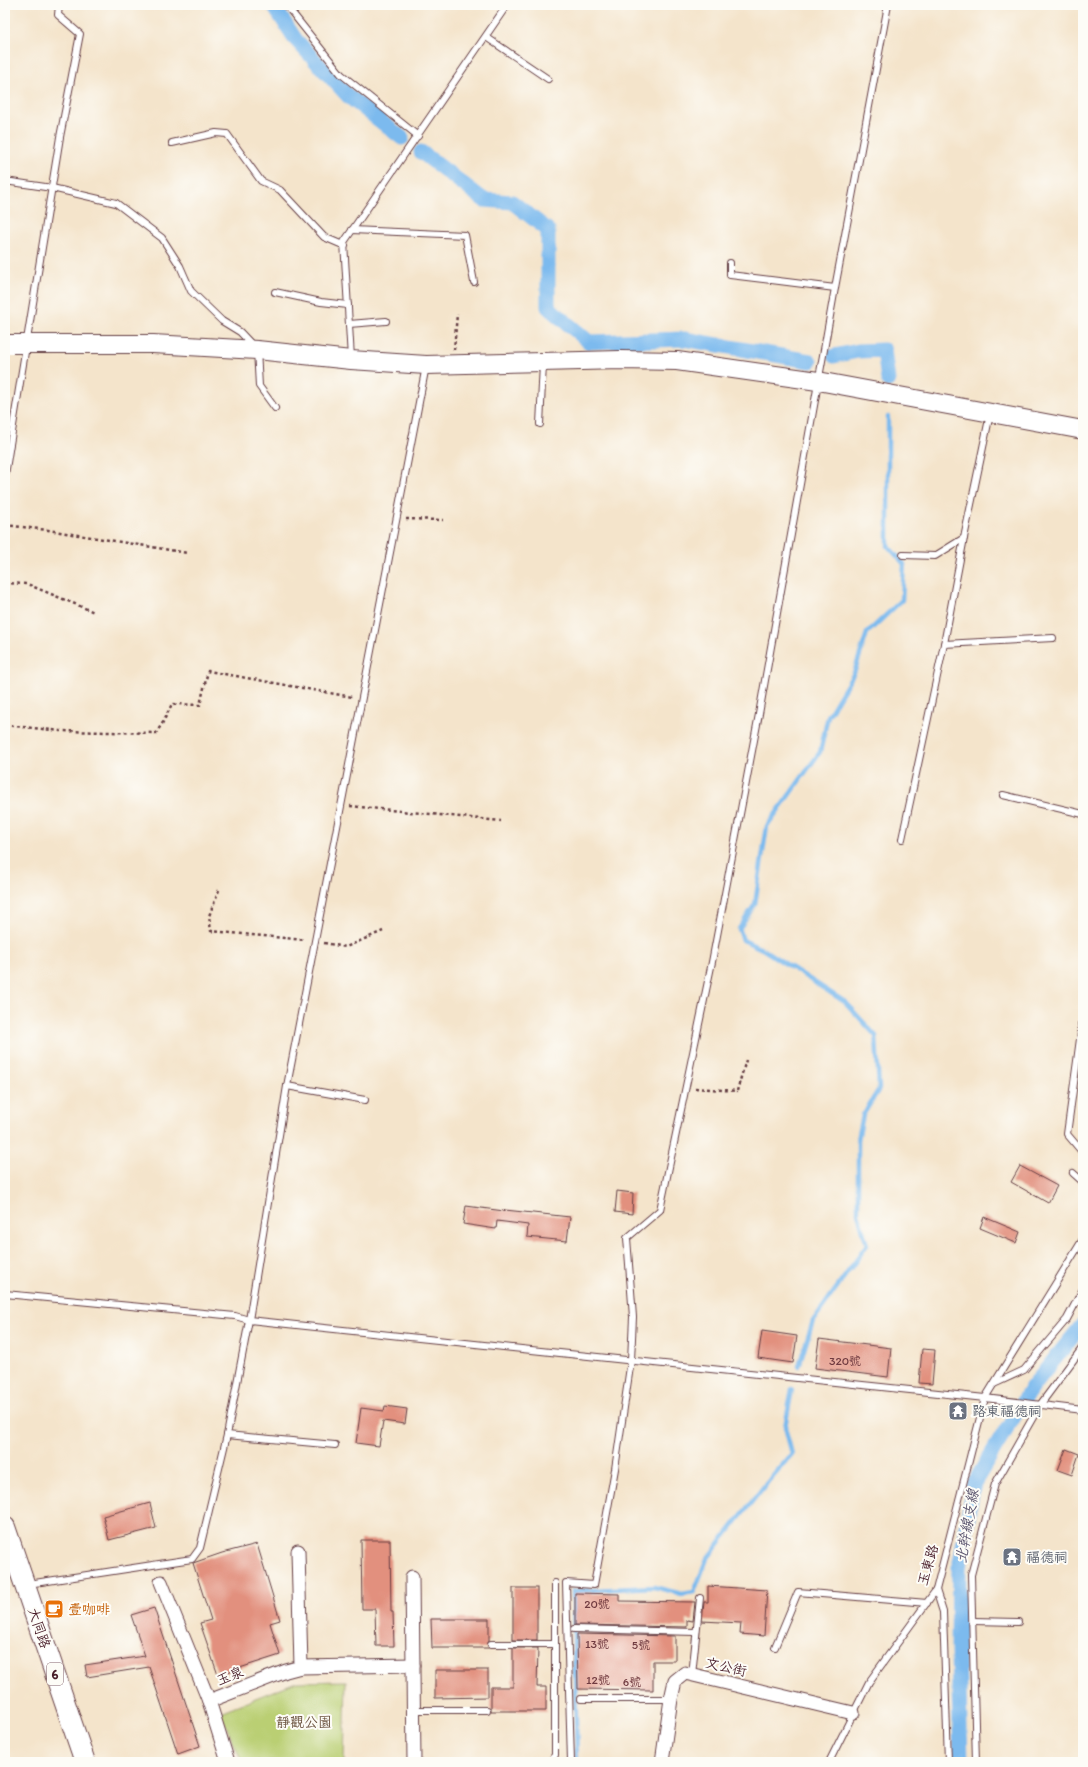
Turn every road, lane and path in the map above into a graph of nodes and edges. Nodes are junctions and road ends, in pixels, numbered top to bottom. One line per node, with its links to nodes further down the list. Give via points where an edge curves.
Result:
1 (60, 5): 10 (lane, via 58,15 80,34)
2 (286, 5): 7 (lane, via 341,74)
3 (507, 5): 5 (lane)
4 (888, 5): 15 (lane)
5 (486, 37): 6 (lane); 7 (lane)
6 (548, 79)
7 (418, 136): 11 (lane)
8 (172, 143): 12 (lane, via 216,133 227,134 261,181 280,190 324,236)
9 (5, 181): 10 (lane)
10 (52, 188): 22 (lane); 23 (lane, via 116,204 162,238 180,266 191,291 222,321 240,332)
11 (352, 230): 12 (lane, via 344,242); 14 (lane, via 465,235)
12 (345, 246): 17 (lane)
13 (730, 263): 15 (lane, via 730,275)
14 (474, 282)
15 (835, 288): 28 (lane)
16 (274, 292): 17 (lane, via 321,302)
17 (348, 304): 20 (lane)
18 (457, 314): 27 (path)
19 (386, 321): 20 (lane)
20 (349, 324): 24 (lane)
21 (5, 344): 22 (main road)
22 (27, 344): 23 (main road, via 153,344); 33 (lane)
23 (257, 350): 24 (main road); 29 (lane, via 259,386)
24 (351, 360): 26 (main road)
25 (543, 362): 27 (main road); 28 (main road, via 677,361); 31 (lane)
26 (426, 365): 27 (main road); 34 (lane)
27 (452, 365)
28 (818, 381): 30 (main road); 59 (lane, via 759,714)
29 (274, 408)
30 (990, 412): 32 (main road); 37 (lane)
31 (540, 424)
32 (1083, 430)
33 (5, 475)
34 (396, 519): 35 (path); 44 (lane)
35 (444, 520)
36 (5, 525): 38 (path)
37 (964, 538): 39 (lane, via 935,556); 43 (lane)
38 (188, 553)
39 (903, 555)
40 (5, 583): 41 (path, via 27,584)
41 (94, 612)
42 (1053, 638): 43 (lane)
43 (944, 644): 50 (lane)
44 (362, 699): 45 (path, via 208,671 200,705 172,704 156,733 61,731); 47 (lane)
45 (5, 725)
46 (1003, 795): 48 (lane)
47 (341, 805): 49 (path); 53 (lane)
48 (1083, 814)
49 (501, 820)
50 (902, 839)
51 (219, 890): 53 (path, via 209,916 211,931)
52 (383, 931): 53 (path, via 346,947)
53 (315, 941): 58 (lane)
54 (1083, 1017): 61 (lane, via 1067,1134)
55 (6, 1053): 57 (lane)
56 (746, 1060): 59 (path, via 737,1091)
57 (5, 1064)
58 (287, 1086): 60 (lane); 67 (lane)
59 (686, 1088): 69 (lane, via 660,1210 627,1238 633,1317)
60 (365, 1100)
61 (1083, 1153)
62 (1073, 1173): 63 (lane)
63 (1083, 1182)
64 (1083, 1239): 70 (lane, 玉東路)
65 (1083, 1289): 70 (lane, via 1067,1319 1024,1370)
66 (5, 1294): 67 (lane, via 235,1316)
67 (249, 1320): 69 (lane); 74 (lane)
68 (1083, 1347): 72 (lane)
69 (631, 1360): 71 (lane); 105 (lane, via 594,1585 566,1583)
70 (994, 1384): 71 (lane, 玉東路)
71 (986, 1398): 72 (lane); 82 (lane, 玉東路)
72 (1040, 1405): 73 (lane); 85 (lane, via 995,1484 971,1576)
73 (1083, 1410)
74 (227, 1435): 75 (lane); 81 (lane, via 200,1548 192,1559)
75 (335, 1445)
76 (5, 1527): 81 (main road, 6)
77 (298, 1551): 93 (street)
78 (412, 1577): 92 (street)
79 (161, 1582): 97 (street)
80 (555, 1583): 90 (lane)
81 (25, 1585): 101 (main road, 大同路 / 6)
82 (936, 1590): 84 (lane, 玉東路); 108 (lane, via 943,1612)
83 (700, 1598): 88 (lane)
84 (926, 1603): 91 (lane, via 798,1592); 100 (lane, 玉東路, via 869,1682)
85 (972, 1621): 86 (lane); 109 (lane)
86 (1018, 1622)
87 (574, 1629): 88 (lane)
88 (696, 1632): 94 (lane)
89 (491, 1644): 90 (lane)
90 (555, 1644): 104 (lane, via 555,1755)
91 (775, 1647)
92 (413, 1665): 93 (street, 玉泉); 98 (street)
93 (301, 1667): 97 (street, 玉泉)
94 (692, 1675): 96 (street, 文公街, via 685,1673 675,1681); 100 (street, 文公街)
95 (581, 1698): 96 (lane)
96 (671, 1700): 106 (street, 文公街)
97 (209, 1701): 102 (street, 玉泉)
98 (414, 1710): 99 (lane); 103 (street)
99 (487, 1710)
100 (853, 1713): 107 (lane, 玉東路)
101 (85, 1762)
102 (228, 1762)
103 (414, 1762)
104 (550, 1762)
105 (571, 1762)
106 (662, 1762)
107 (829, 1762)
108 (948, 1762)
109 (976, 1762)

